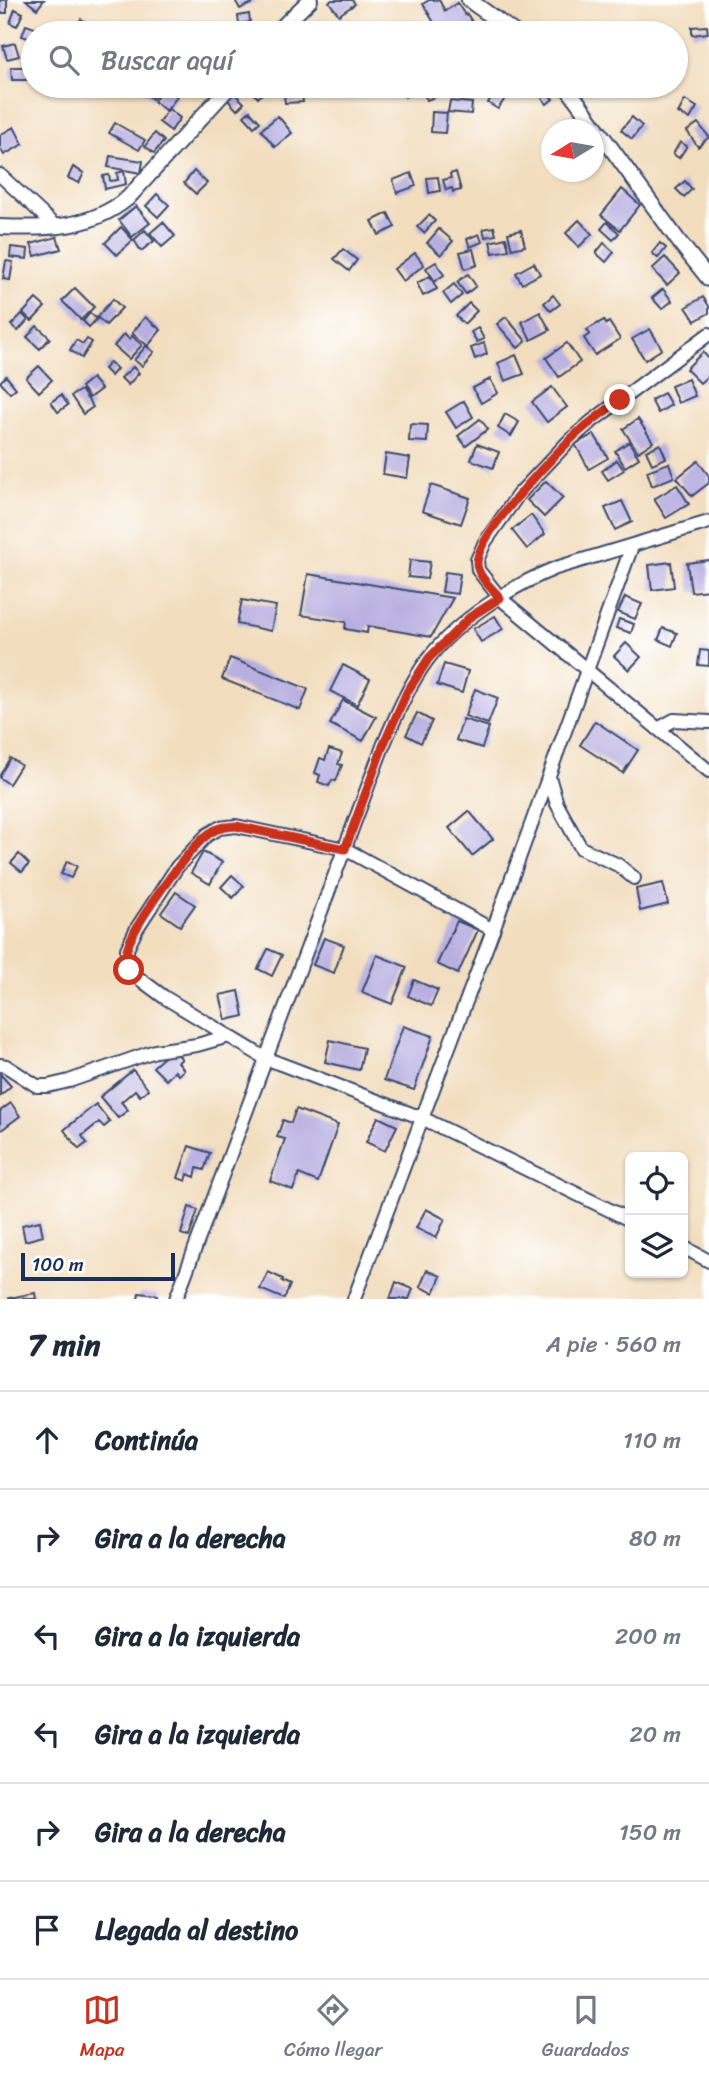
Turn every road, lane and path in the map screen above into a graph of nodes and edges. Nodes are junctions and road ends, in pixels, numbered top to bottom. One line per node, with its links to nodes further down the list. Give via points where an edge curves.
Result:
1 (310, 0): 3 (street)
2 (469, 0): 4 (street)
3 (288, 21)
4 (498, 21)
5 (219, 98): 8 (street, via 117,208 90,221)
6 (575, 98): 10 (street)
7 (0, 175): 8 (street)
8 (55, 226): 9 (street)
9 (0, 227)
10 (709, 279)
11 (709, 334): 14 (street, via 591,422 518,495 477,560 478,570)
12 (709, 522): 13 (street)
13 (632, 546): 14 (street, via 533,577); 15 (street)
14 (500, 598): 15 (street); 20 (street, via 470,617 429,658 407,692)
15 (588, 671): 17 (street); 19 (street)
16 (709, 722): 17 (street, via 674,720)
17 (658, 729): 18 (street)
18 (709, 771)
19 (549, 777): 21 (street, via 580,848 618,865); 22 (street)
20 (345, 849): 22 (street); 23 (street, via 236,826 219,828 206,835 177,867 137,928 126,956 133,974); 24 (street)
21 (634, 878)
22 (493, 930): 26 (street)
23 (229, 1037): 24 (street); 25 (street, via 155,1051 48,1086 37,1086)
24 (265, 1058): 26 (street); 30 (street)
25 (0, 1065)
26 (422, 1118): 27 (street); 31 (street)
27 (625, 1218)
28 (688, 1250): 29 (street)
29 (709, 1261)
30 (176, 1299)
31 (354, 1299)

